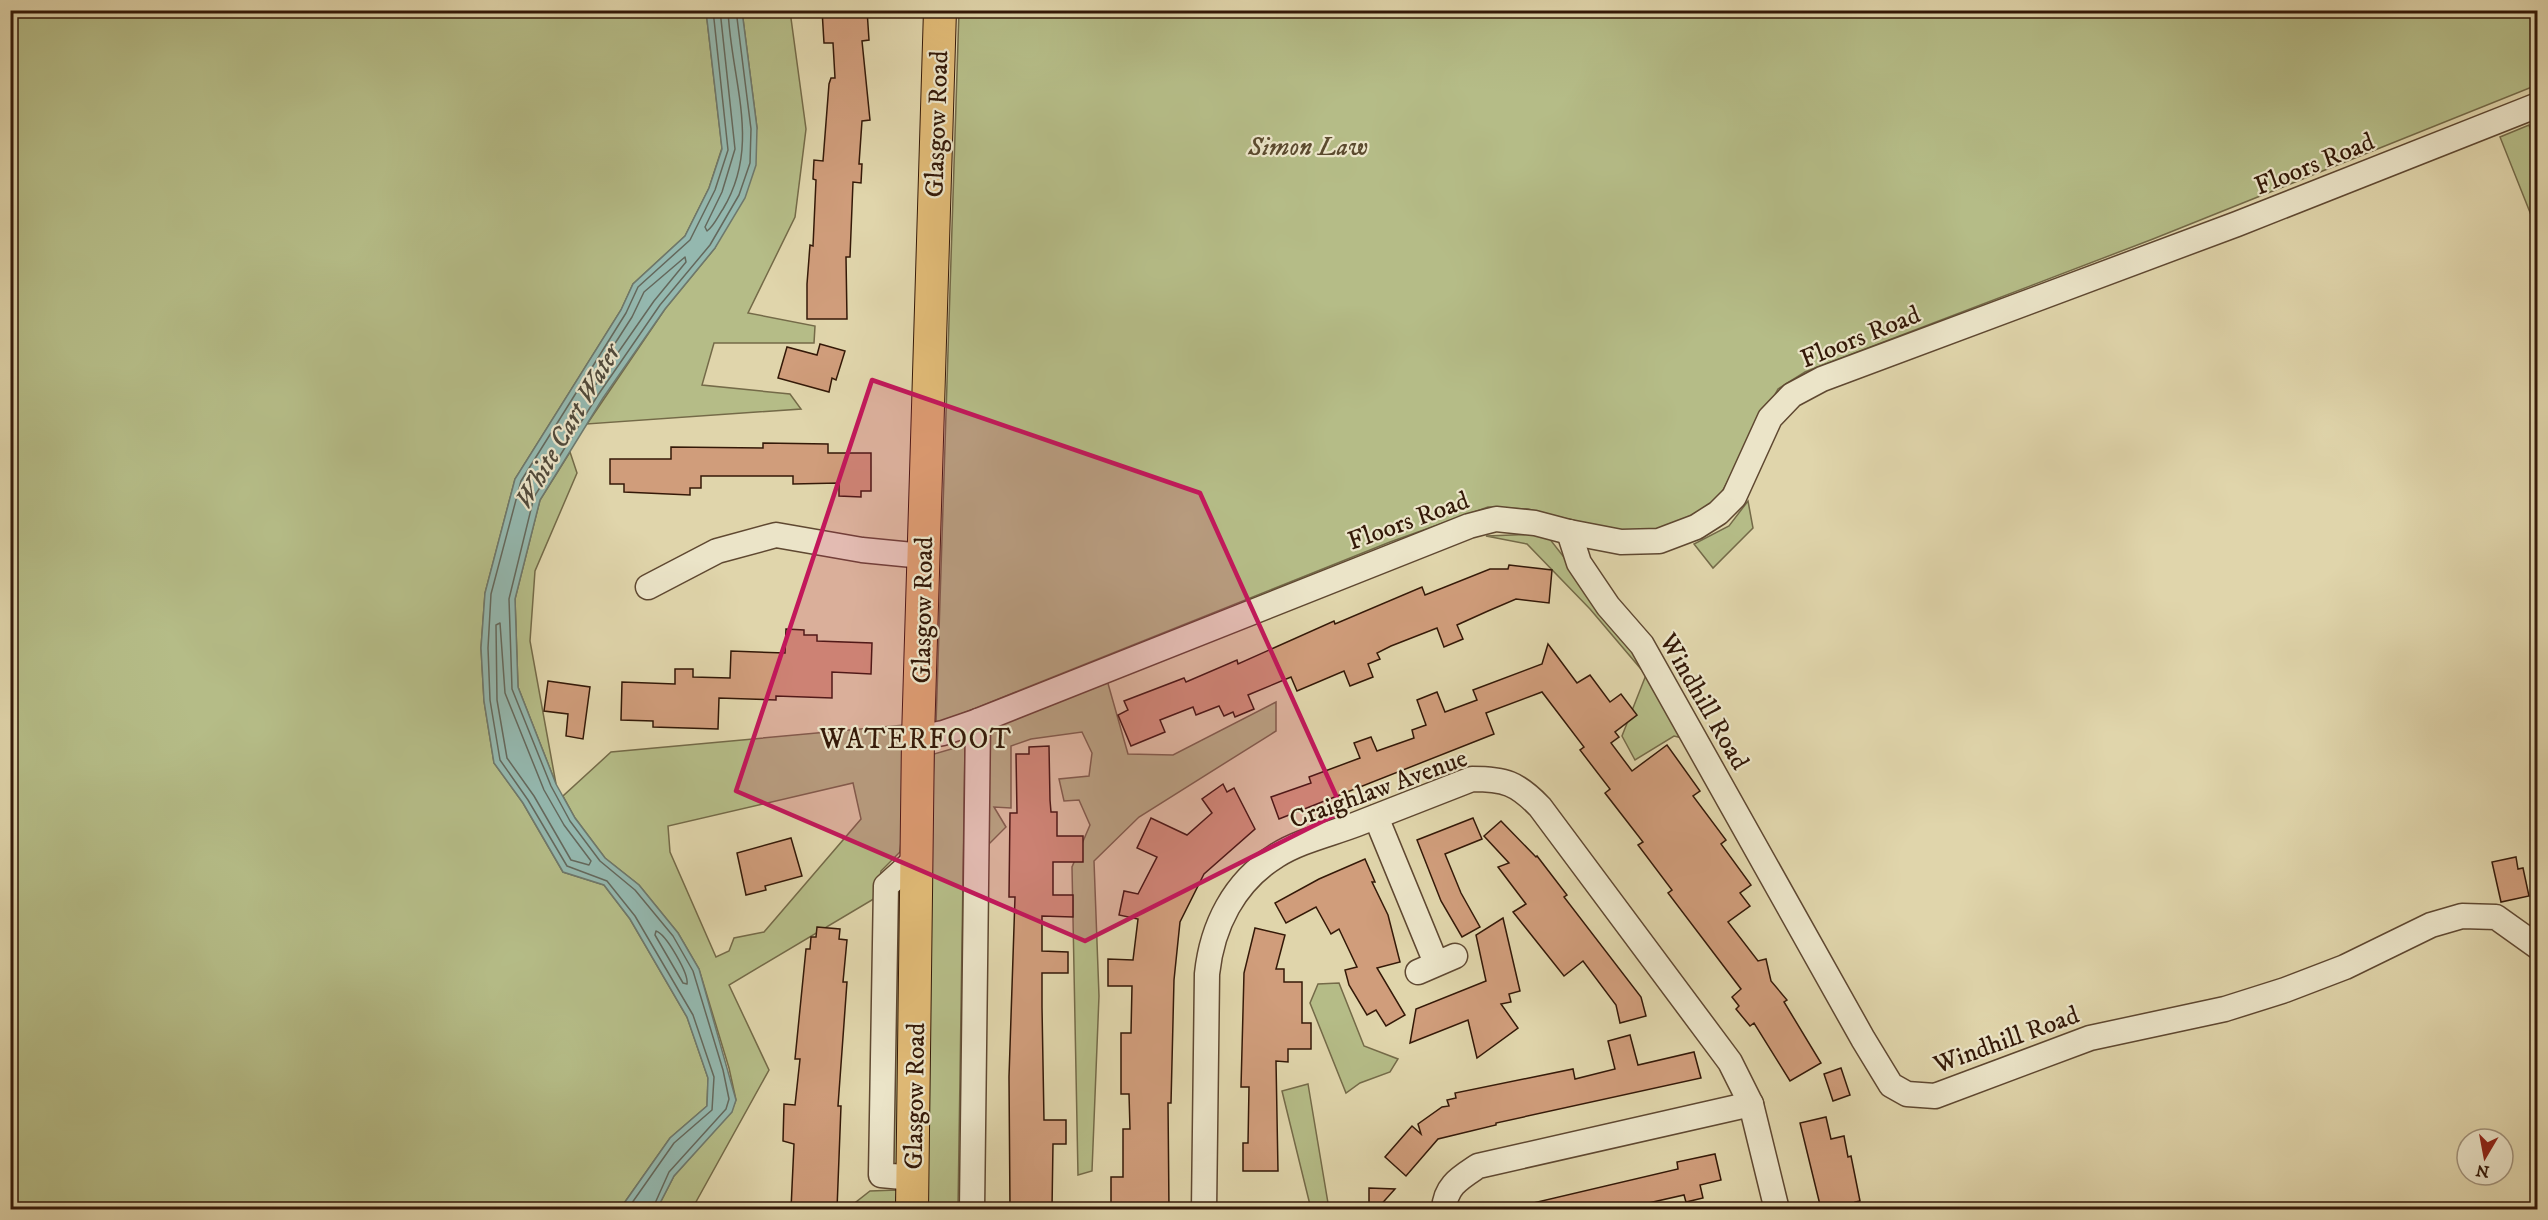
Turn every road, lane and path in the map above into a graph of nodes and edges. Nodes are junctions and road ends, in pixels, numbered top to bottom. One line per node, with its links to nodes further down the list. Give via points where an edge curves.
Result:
1 (940, 10): 4 (main road, Glasgow Road)
2 (2538, 105): 3 (street, Floors Road, via 2237,224 1822,379 1792,395 1770,418 1734,497 1696,527 1659,541 1621,542)
3 (1569, 532): 6 (street, Floors Road, via 1536,522 1496,519 1469,526); 9 (street, Windhill Road, via 1579,563 1608,606 1642,645 1891,1085 1907,1094 1935,1096 2090,1038 2226,1010 2345,967 2431,925 2462,916 2496,917)
4 (923, 556): 5 (street, via 861,550 776,534 717,551); 7 (main road, Glasgow Road)
5 (648, 587)
6 (978, 721): 7 (street, Floors Road); 13 (street)
7 (918, 738): 12 (main road, Glasgow Road)
8 (1376, 817): 10 (street); 11 (street, Craighlaw Avenue, via 1472,779 1511,782 1526,792 1730,1062); 14 (street, Craighlaw Avenue, via 1278,855 1243,883 1220,921 1210,950 1208,974)
9 (2538, 947)
10 (1436, 964)
11 (1751, 1104): 15 (street, via 1478,1166 1455,1181 1444,1197); 16 (street, Craighlaw Avenue)
12 (912, 1209)
13 (972, 1209)
14 (1204, 1209)
15 (1444, 1209)
16 (1777, 1209)

